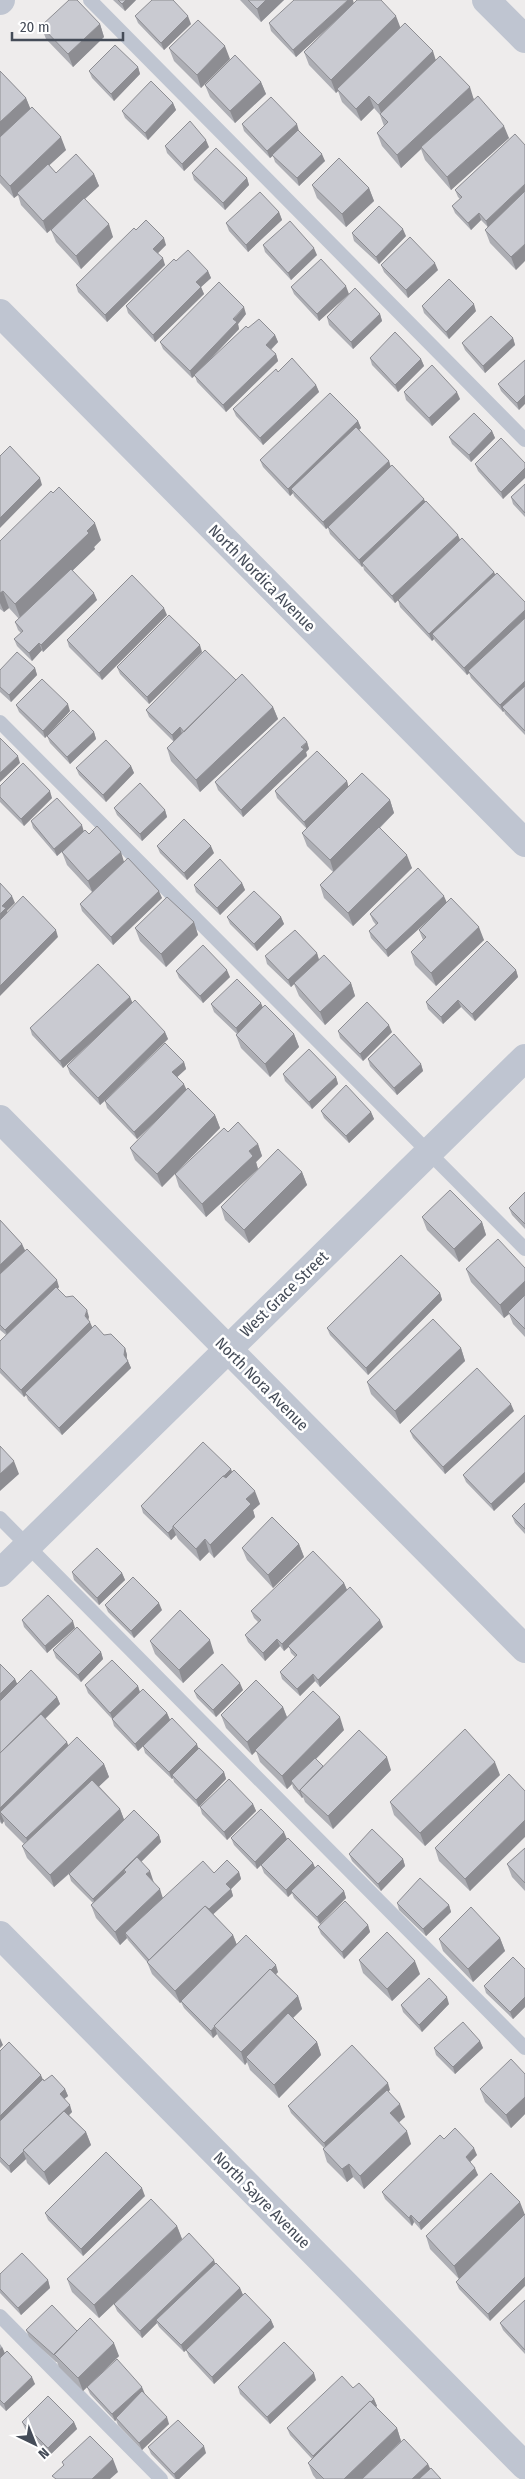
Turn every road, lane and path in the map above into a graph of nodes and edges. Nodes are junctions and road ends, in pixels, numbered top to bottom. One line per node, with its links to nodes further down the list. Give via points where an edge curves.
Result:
1 (90, 0): 5 (lane)
2 (486, 0): 3 (street)
3 (525, 39)
4 (0, 312): 7 (street, North Nordica Avenue)
5 (525, 440)
6 (0, 722): 10 (lane)
7 (525, 843)
8 (525, 1058): 10 (street, West Grace Street)
9 (0, 1119): 12 (street, North Nora Avenue)
10 (428, 1152): 11 (lane); 12 (street, West Grace Street)
11 (525, 1250)
12 (228, 1349): 14 (street, West Grace Street); 16 (street, North Nora Avenue)
13 (0, 1518): 14 (lane)
14 (27, 1546): 15 (street, West Grace Street); 18 (lane)
15 (0, 1573)
16 (525, 1649)
17 (0, 1935): 20 (street, North Sayre Avenue)
18 (525, 2048)
19 (0, 2316): 21 (lane)
20 (525, 2466)
21 (161, 2479)

